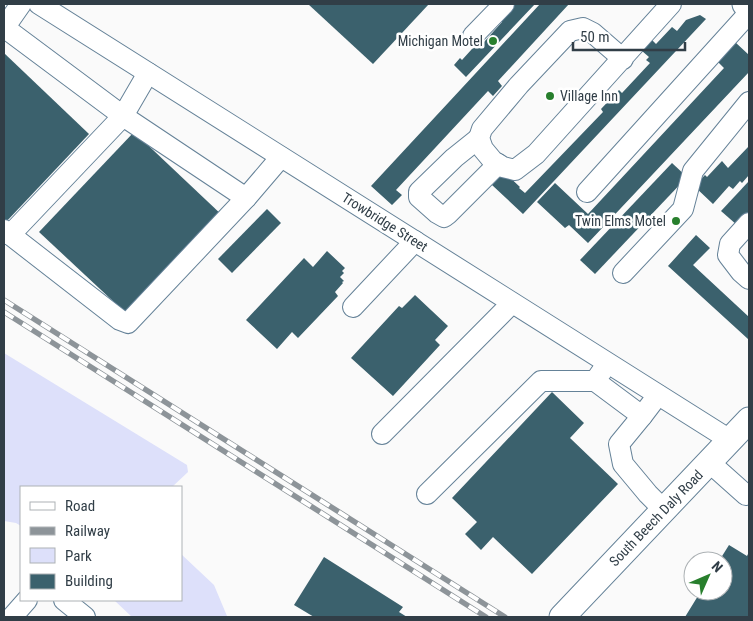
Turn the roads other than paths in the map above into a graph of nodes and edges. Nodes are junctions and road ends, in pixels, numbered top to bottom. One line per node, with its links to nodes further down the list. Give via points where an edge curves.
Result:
1 (21, 4): 8 (street)
2 (39, 4): 11 (street, Trowbridge Street)
3 (504, 4): 9 (street)
4 (671, 4): 10 (street)
5 (745, 4): 6 (main road)
6 (749, 7)
7 (749, 13): 17 (street)
8 (6, 26): 13 (street)
9 (473, 36)
10 (623, 59): 14 (street, via 593,33 583,28 570,31 482,128); 16 (street, via 536,154 515,170)
11 (148, 73): 13 (street); 15 (street, Trowbridge Street)
12 (749, 102): 22 (street, via 693,172 683,209)
13 (123, 116): 18 (street); 20 (street)
14 (479, 138): 16 (street, via 483,149); 16 (street, via 419,192 419,197 444,217)
15 (281, 157): 18 (street); 21 (street, Trowbridge Street)
16 (498, 164)
17 (587, 192)
18 (246, 198): 20 (street, via 128,323)
19 (749, 222): 23 (street, via 730,244 728,255)
20 (7, 233)
21 (415, 241): 24 (street, Trowbridge Street); 25 (street)
22 (623, 272)
23 (749, 279)
24 (512, 303): 26 (street, Trowbridge Street); 31 (street)
25 (354, 306)
26 (607, 363): 27 (street); 28 (street, Trowbridge Street)
27 (595, 382): 29 (street); 34 (street, via 541,381)
28 (658, 395): 29 (street); 32 (street, Trowbridge Street)
29 (642, 416): 36 (street, via 619,444 623,464)
30 (749, 420): 32 (main road, South Beech Daly Road)
31 (382, 434)
32 (730, 440): 33 (main road, South Beech Daly Road)
33 (709, 462): 35 (street); 36 (main road, South Beech Daly Road)
34 (427, 494)
35 (746, 495)
36 (664, 510): 41 (main road, South Beech Daly Road)
37 (26, 601): 39 (street)
38 (65, 601): 40 (street)
39 (12, 617)
40 (85, 617)
41 (562, 617)

